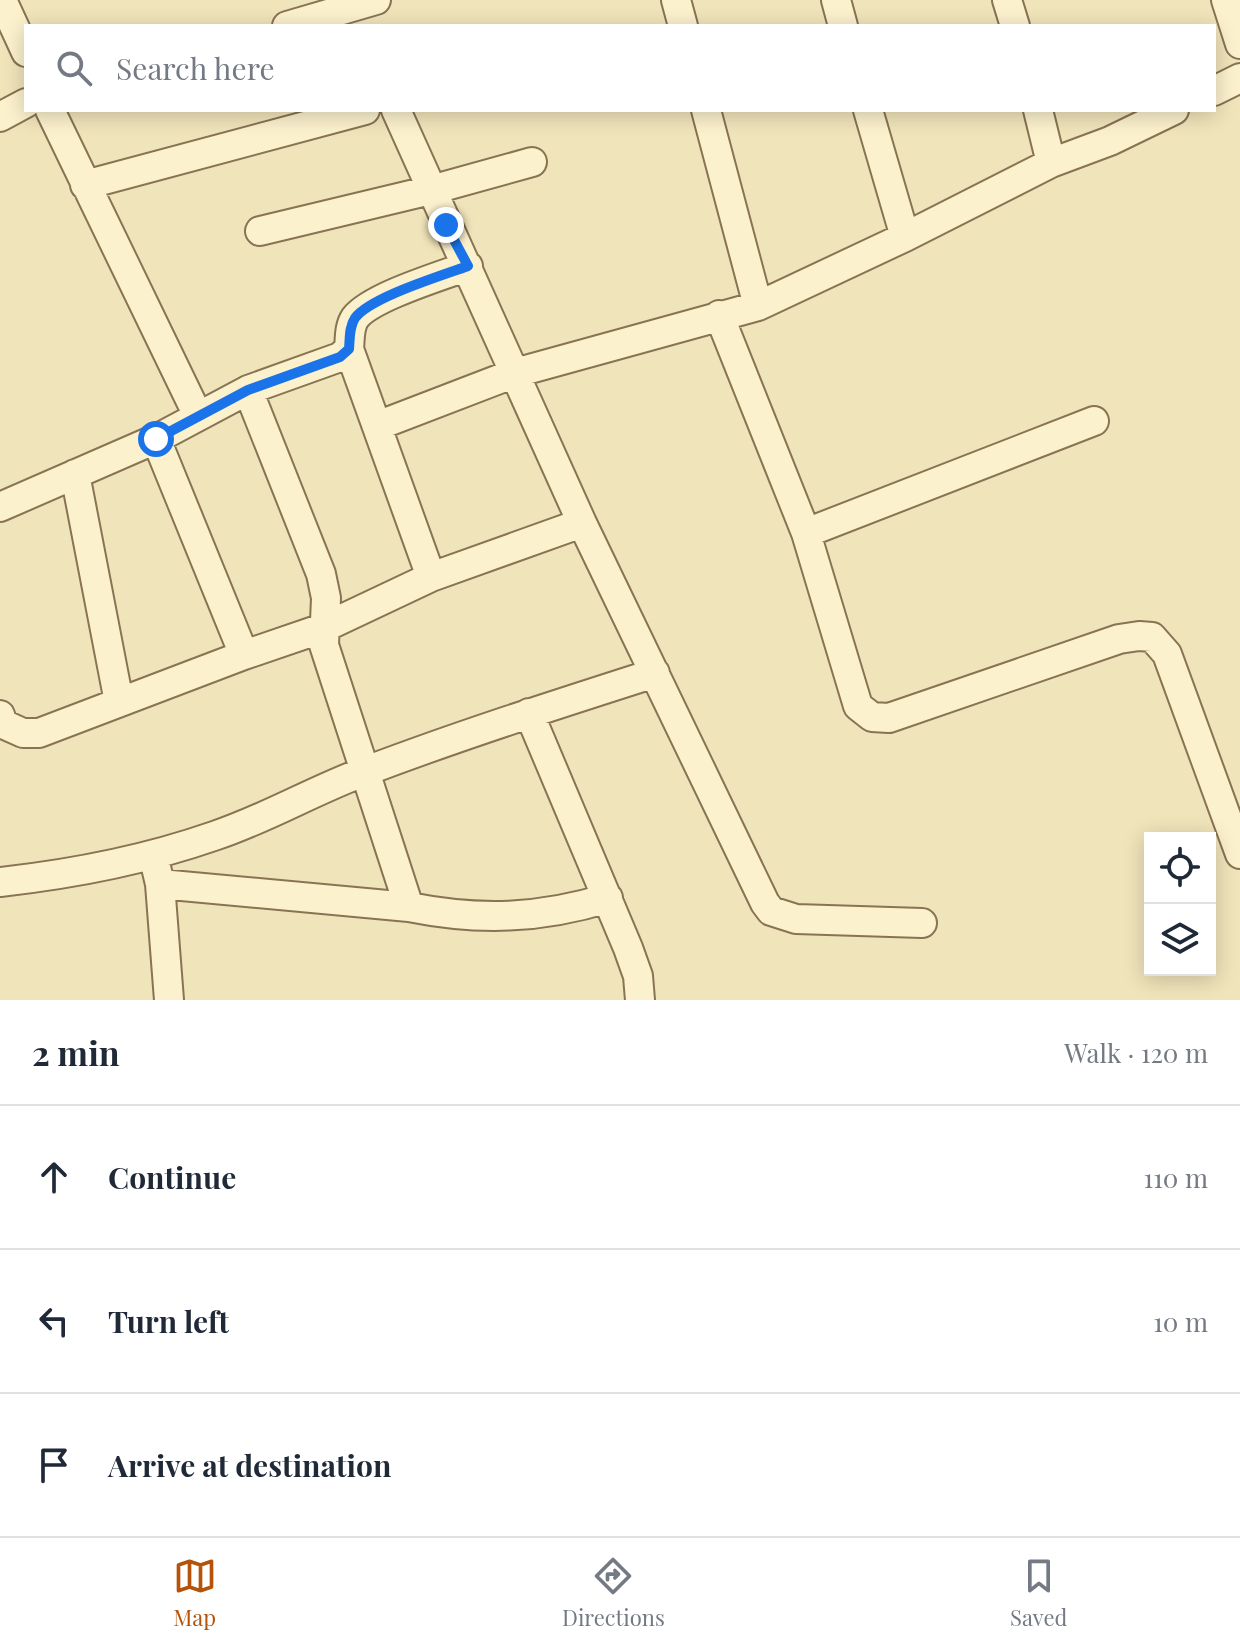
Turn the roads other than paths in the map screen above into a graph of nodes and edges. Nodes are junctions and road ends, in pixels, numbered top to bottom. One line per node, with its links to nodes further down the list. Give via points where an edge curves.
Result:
1 (2, 0): 13 (street)
2 (376, 0): 7 (street)
3 (676, 0): 9 (street)
4 (836, 0): 10 (street)
5 (1007, 0): 11 (street)
6 (1226, 0): 12 (street)
7 (347, 12): 8 (street)
8 (296, 24)
9 (682, 24)
10 (842, 24)
11 (1014, 24)
12 (1240, 44)
13 (24, 48)
14 (1240, 78): 15 (street)
15 (1216, 90)
16 (24, 104): 24 (street)
17 (51, 112): 27 (street)
18 (358, 112): 27 (street)
19 (397, 112): 28 (street)
20 (707, 112): 32 (street)
21 (869, 112): 30 (street)
22 (1038, 112): 26 (street)
23 (1170, 112): 26 (street)
24 (0, 117)
25 (532, 162): 28 (street)
26 (1051, 163): 30 (street)
27 (85, 185): 37 (street)
28 (431, 190): 29 (street); 31 (street)
29 (260, 231)
30 (905, 237): 32 (street)
31 (468, 266): 34 (street, via 368,308 356,317); 35 (street)
32 (758, 306): 33 (street)
33 (719, 315): 35 (street); 44 (street)
34 (349, 349): 36 (street, via 335,360); 39 (street)
35 (515, 373): 39 (street); 43 (street)
36 (248, 390): 37 (street); 46 (street, via 321,574 326,598)
37 (198, 416): 40 (street)
38 (1094, 421): 44 (street)
39 (377, 426): 45 (street)
40 (156, 439): 41 (street); 47 (street)
41 (75, 474): 42 (street); 49 (street)
42 (0, 507)
43 (582, 523): 45 (street); 48 (street)
44 (806, 533): 53 (street, via 858,706 872,717 889,718 1119,639 1152,637 1167,654)
45 (431, 577): 46 (street)
46 (323, 628): 47 (street); 52 (street)
47 (244, 655): 49 (street)
48 (655, 673): 50 (street); 59 (street, via 771,911 796,919)
49 (119, 702): 51 (street, via 39,733 3,724)
50 (529, 713): 52 (street); 57 (street)
51 (0, 715)
52 (363, 772): 54 (street, via 217,836); 58 (street)
53 (1240, 854)
54 (152, 855): 55 (street); 56 (street)
55 (0, 882)
56 (160, 884): 58 (street); 60 (street)
57 (608, 898): 58 (street, via 510,917); 61 (street, via 638,976)
58 (409, 907)
59 (922, 923)
60 (169, 1000)
61 (640, 1000)

